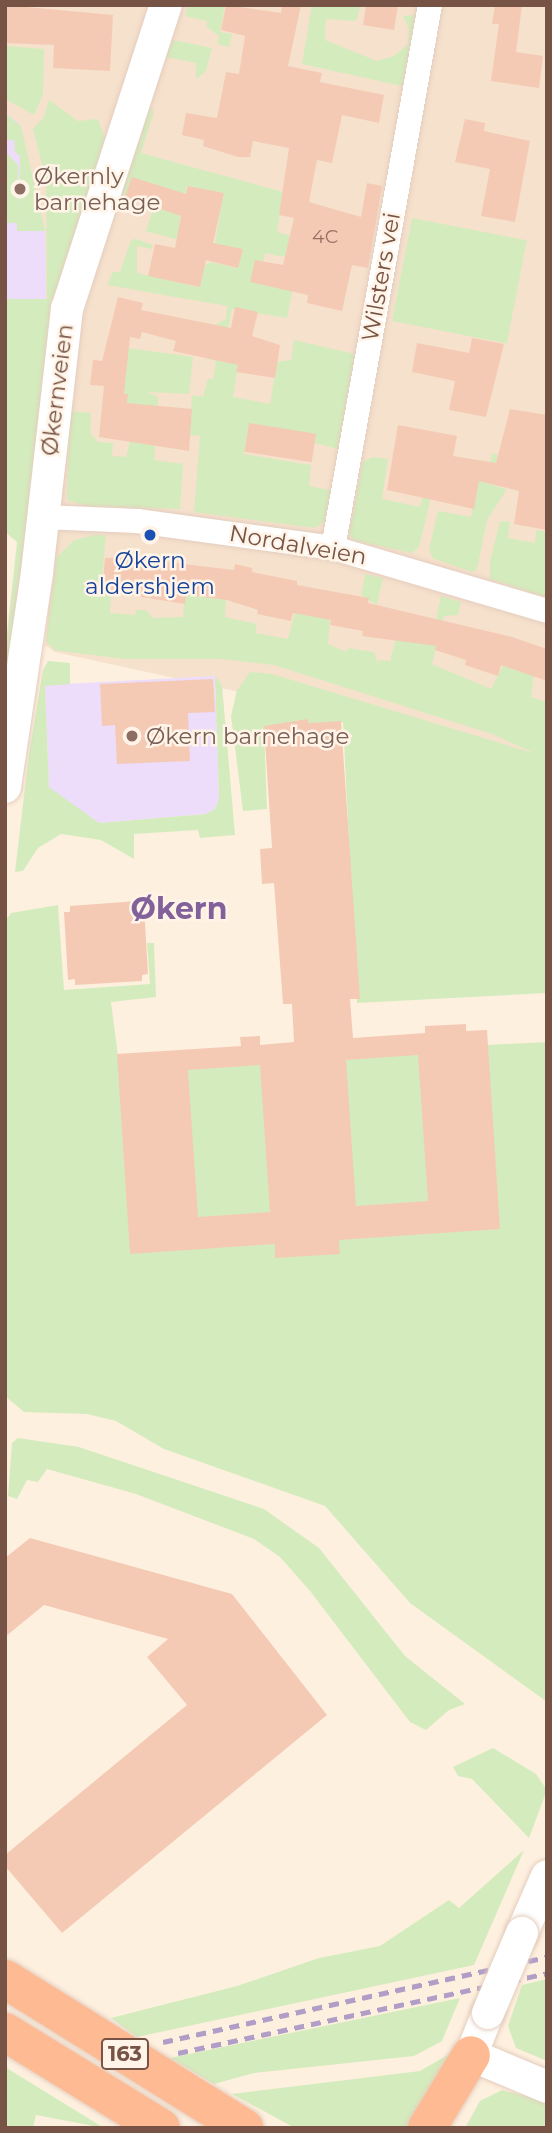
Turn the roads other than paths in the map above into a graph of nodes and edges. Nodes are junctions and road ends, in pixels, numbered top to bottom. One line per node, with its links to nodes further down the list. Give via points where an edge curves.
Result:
1 (166, 5): 3 (street, Økernveien, via 67,309)
2 (430, 5): 4 (street, Wilsters vei)
3 (43, 517): 4 (street, Nordalveien, via 137,521); 6 (street, Økernveien)
4 (333, 548): 5 (street, Nordalveien)
5 (547, 611)
6 (5, 787)
7 (547, 1876): 11 (street, bridge)
8 (5, 1979): 15 (highway, 163)
9 (5, 2004): 14 (highway, 163)
10 (5, 2032): 13 (highway, 163)
11 (471, 2055): 12 (street); 16 (highway); 17 (highway)
12 (547, 2087)
13 (161, 2128)
14 (204, 2128)
15 (244, 2128)
16 (427, 2128)
17 (452, 2128)

